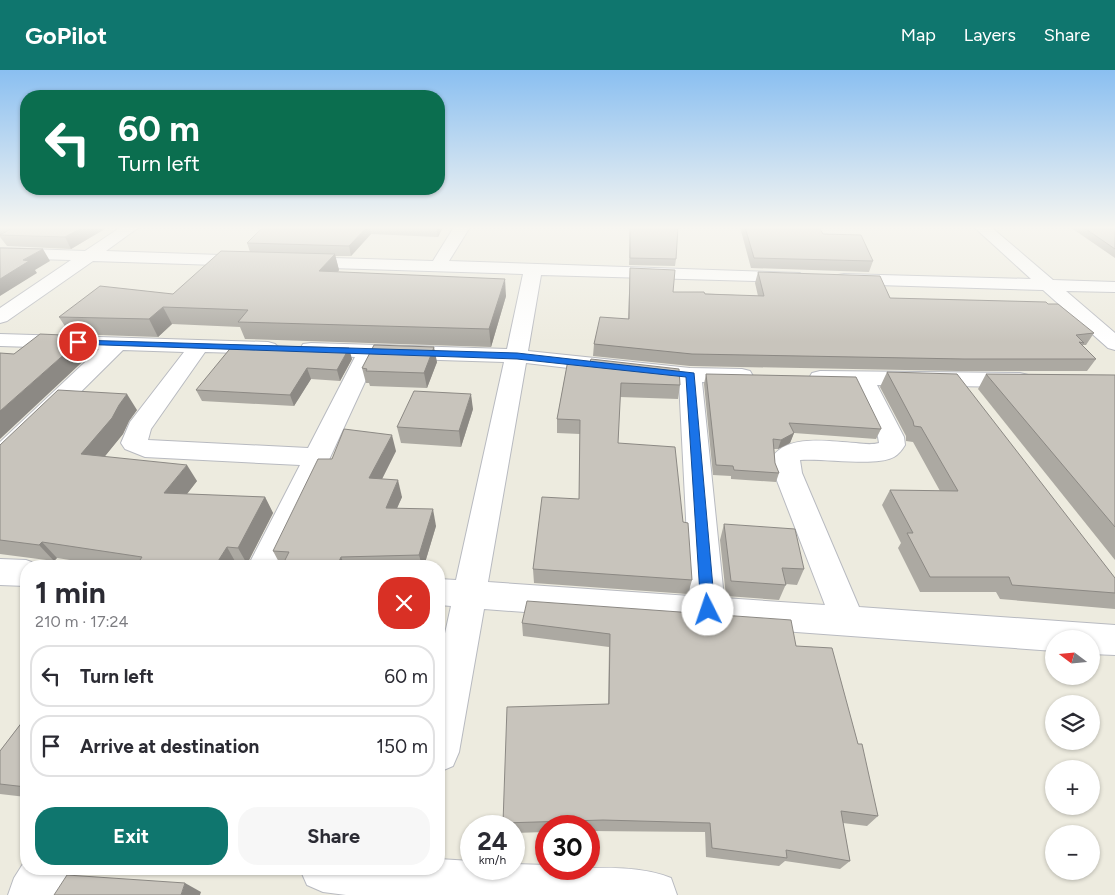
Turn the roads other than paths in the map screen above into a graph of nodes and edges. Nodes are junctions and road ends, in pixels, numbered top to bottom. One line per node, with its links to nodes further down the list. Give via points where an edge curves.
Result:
1 (75, 266): 10 (street)
2 (418, 266): 3 (street)
3 (438, 266): 5 (street)
4 (1025, 266): 8 (street)
5 (533, 269): 6 (street); 16 (street)
6 (810, 278)
7 (830, 278): 8 (street)
8 (1047, 285): 9 (street); 13 (street)
9 (1115, 287)
10 (0, 317)
11 (0, 340): 12 (street)
12 (118, 344): 14 (street); 24 (street)
13 (1115, 344)
14 (199, 346): 15 (street); 25 (street, via 139,428 134,443 145,449)
15 (369, 350): 16 (street); 25 (street)
16 (517, 356): 17 (street); 29 (street)
17 (690, 375): 18 (street); 30 (street)
18 (766, 377)
19 (795, 377): 20 (street)
20 (862, 379): 21 (street); 31 (street, via 891,437 892,444 887,450 880,453 815,450 794,452 785,458 788,473)
21 (957, 380): 22 (street); 23 (street)
22 (1036, 380)
23 (976, 404)
24 (0, 457)
25 (317, 457): 26 (street)
26 (267, 560)
27 (0, 572): 28 (street)
28 (20, 574)
29 (454, 593): 30 (street); 33 (street)
30 (708, 610): 31 (street)
31 (848, 620): 32 (street)
32 (1115, 640)
33 (445, 688)
34 (43, 875): 37 (street)
35 (368, 875): 36 (street)
36 (413, 881): 38 (street)
37 (31, 895)
38 (654, 895)

